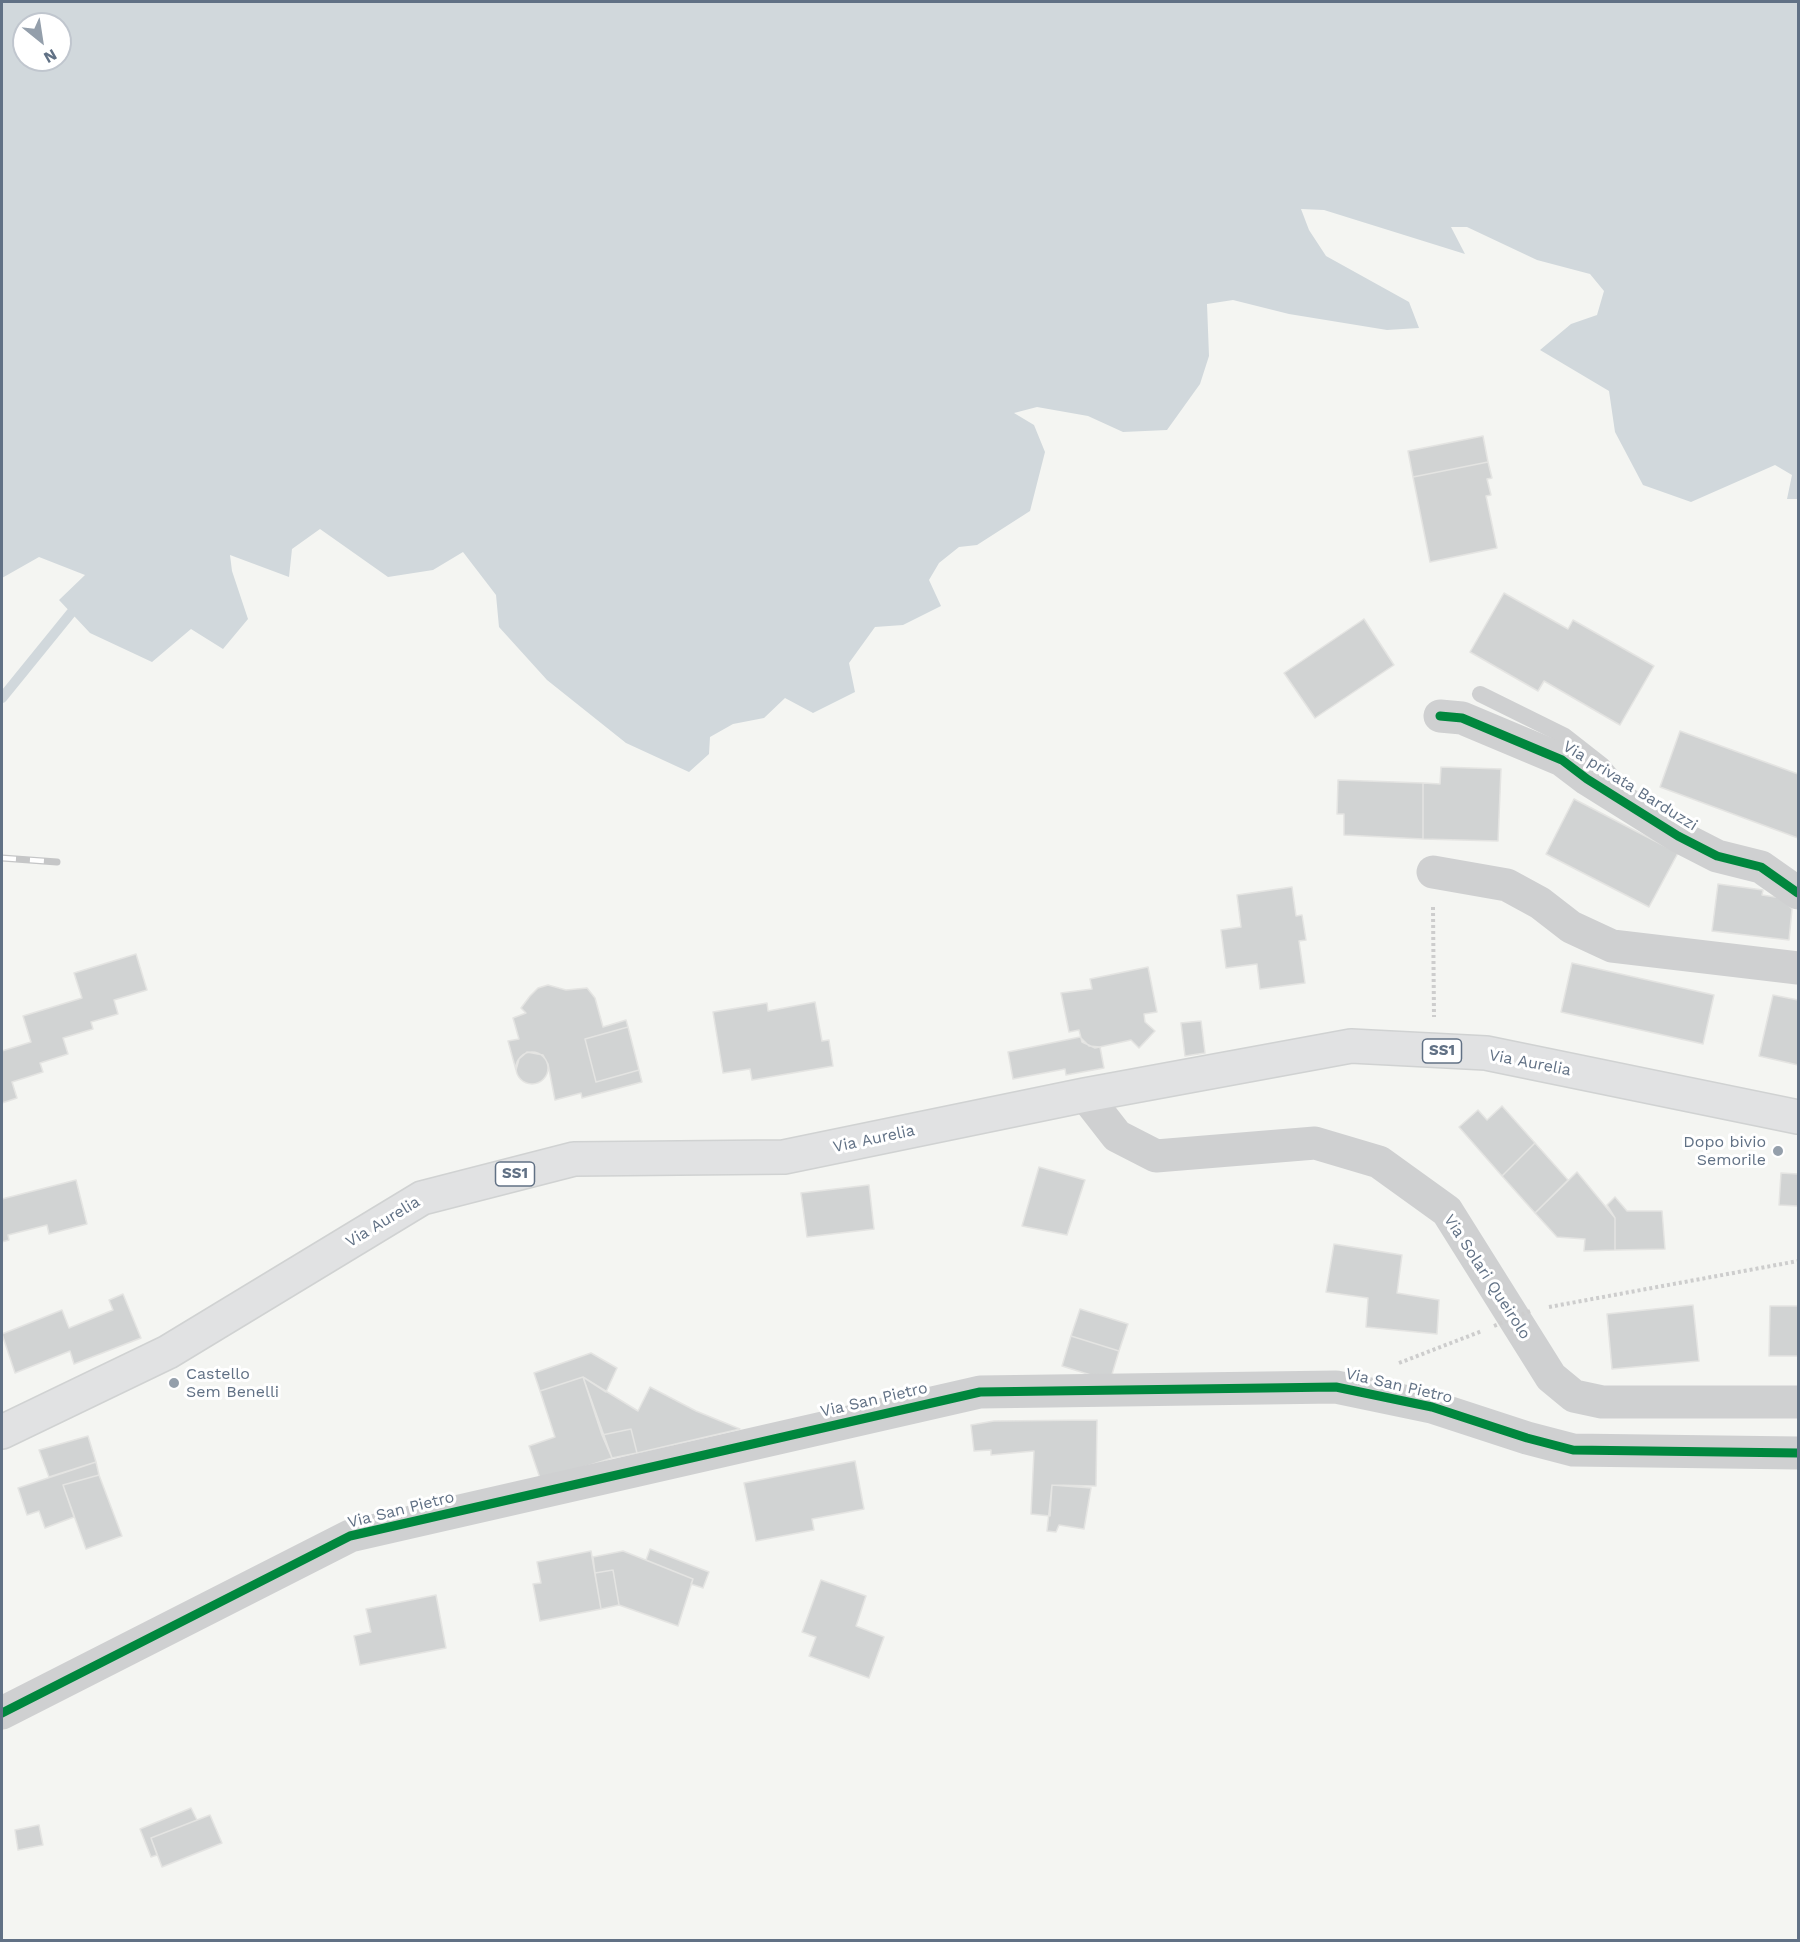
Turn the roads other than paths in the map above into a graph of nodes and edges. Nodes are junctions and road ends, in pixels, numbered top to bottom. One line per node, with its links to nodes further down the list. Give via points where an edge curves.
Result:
1 (1480, 694): 3 (lane, via 1565,736 1602,765 1612,778)
2 (1440, 716): 3 (street, Via privata Barduzzi, via 1462,718 1526,743 1562,760)
3 (1609, 794): 5 (street, Via privata Barduzzi, via 1717,856 1761,867)
4 (1433, 872): 6 (street, via 1507,885 1571,927 1612,946)
5 (1798, 893)
6 (1798, 968)
7 (1085, 1095): 8 (main road, Via Aurelia / SS1, via 1351,1046 1486,1053); 9 (street, Via Solari Queirolo, via 1117,1136 1156,1156 1315,1143 1379,1162 1447,1211 1551,1377 1574,1396 1602,1402); 10 (main road, Via Aurelia / SS1, via 784,1157 574,1159 422,1198 168,1352)
8 (1798, 1116)
9 (1798, 1402)
10 (2, 1432)
11 (1798, 1453): 12 (street, Via San Pietro, via 1573,1450 1432,1407 1336,1387 980,1392 350,1536)
12 (2, 1713)

